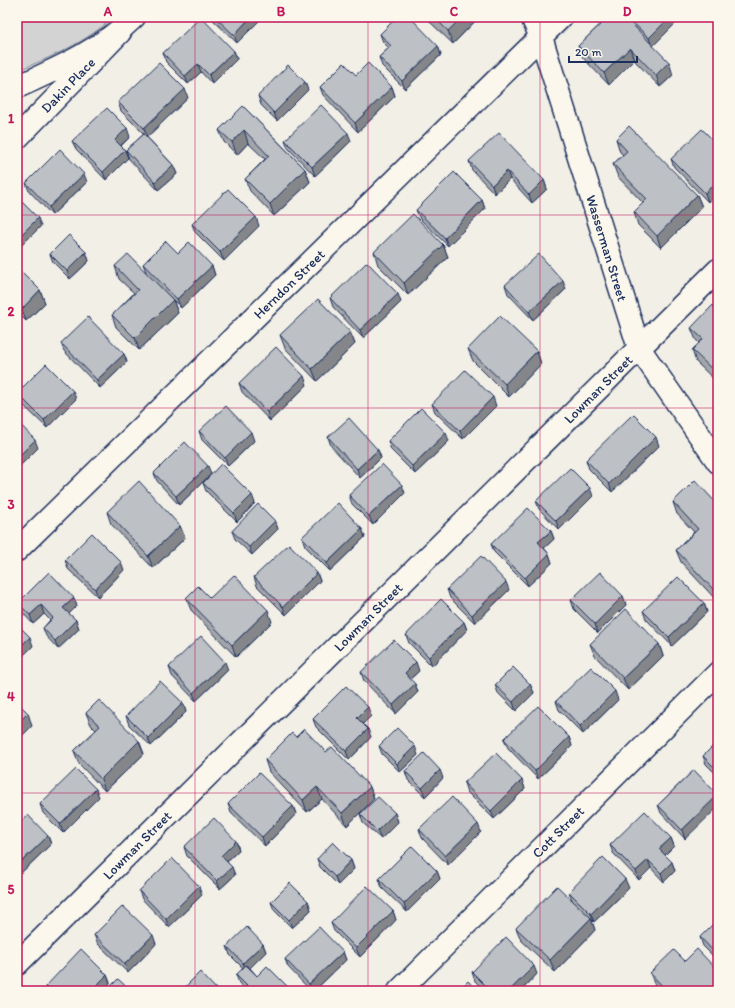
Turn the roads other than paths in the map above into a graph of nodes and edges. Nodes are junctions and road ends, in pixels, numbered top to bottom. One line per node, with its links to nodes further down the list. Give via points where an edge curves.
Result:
1 (532, 17): 4 (street, Wasserman Street)
2 (561, 17): 4 (street, Herndon Street)
3 (127, 24): 5 (street, via 72,62); 6 (street, Dakin Place)
4 (541, 37): 8 (street, Wasserman Street); 10 (street, Herndon Street)
5 (17, 87)
6 (17, 138)
7 (718, 270): 8 (street, Lowman Street)
8 (639, 348): 9 (street, Wasserman Street); 12 (street, Lowman Street)
9 (718, 462)
10 (17, 550)
11 (718, 673): 13 (street, Cott Street)
12 (17, 964)
13 (399, 991)

